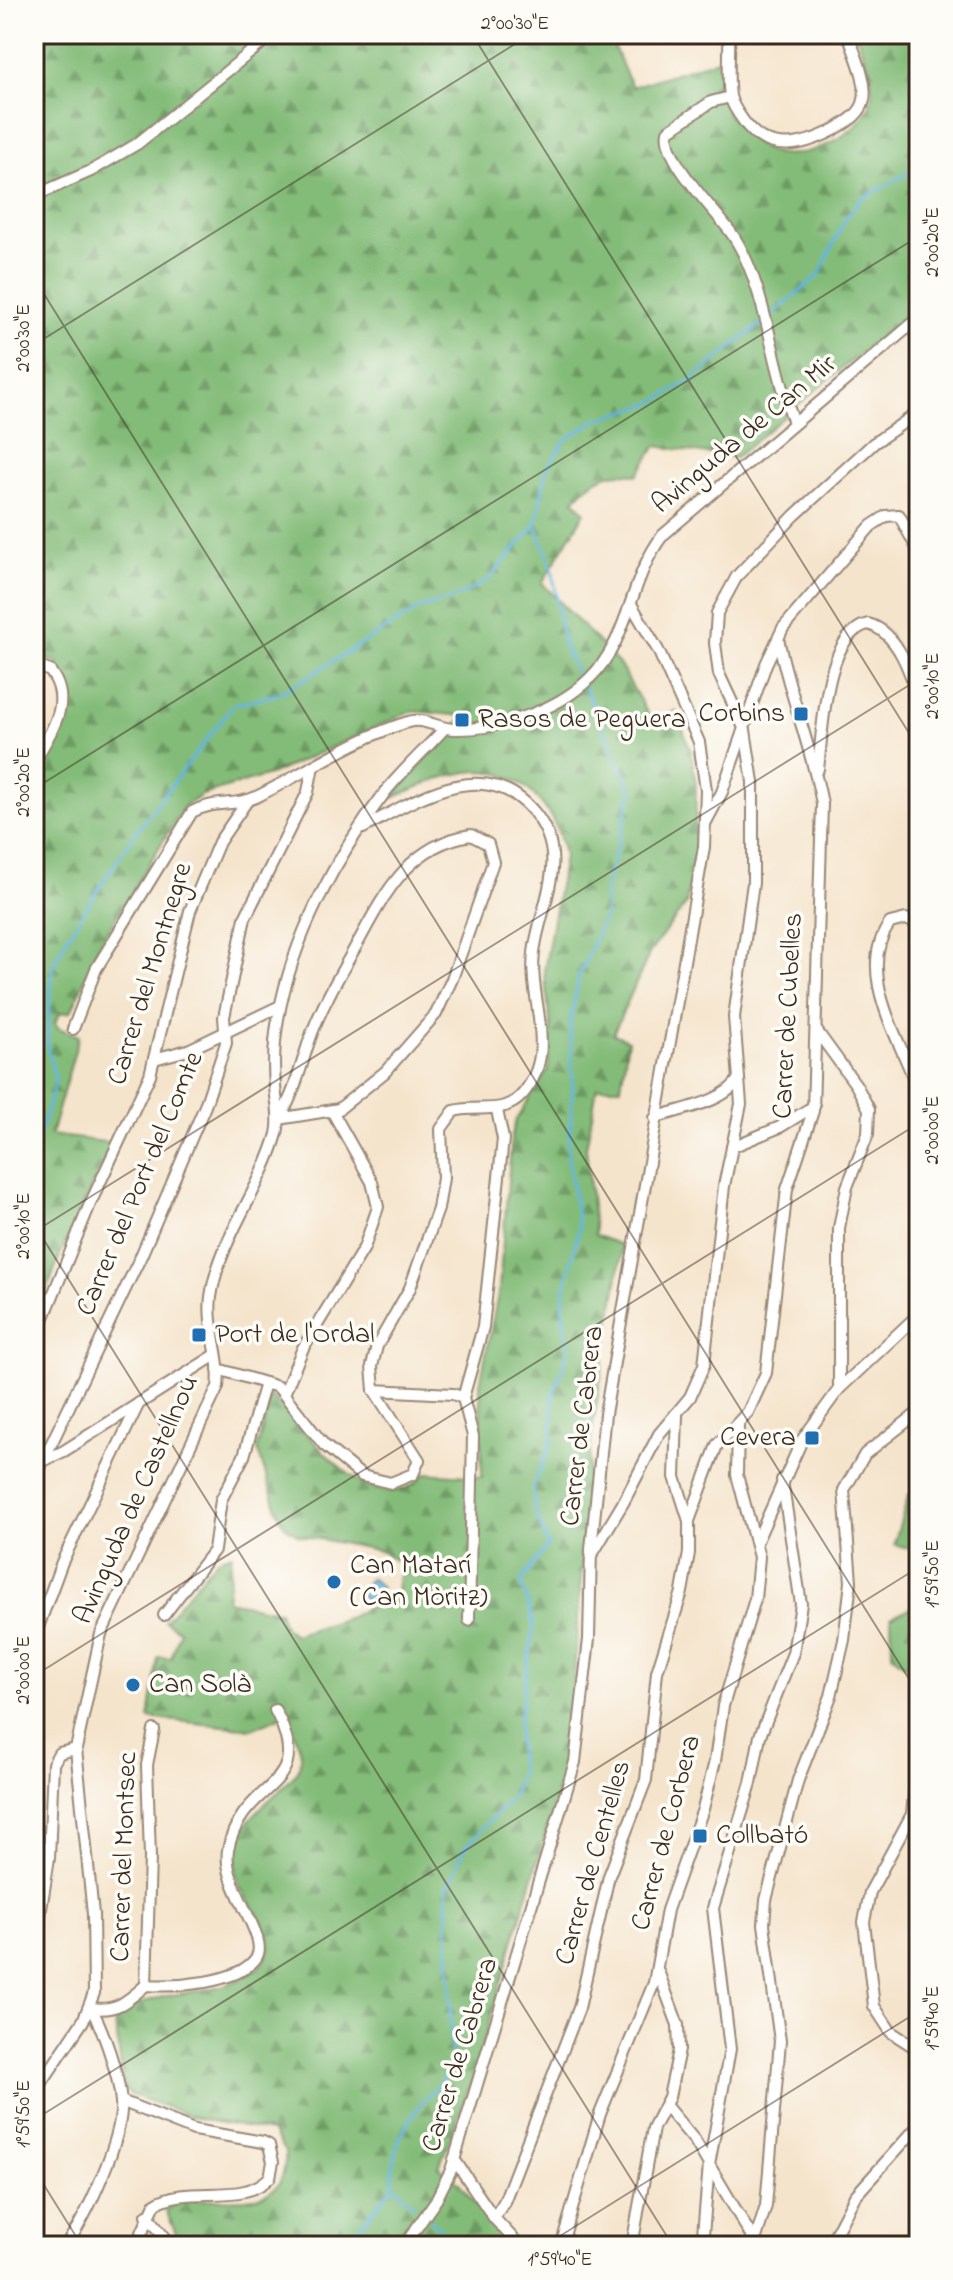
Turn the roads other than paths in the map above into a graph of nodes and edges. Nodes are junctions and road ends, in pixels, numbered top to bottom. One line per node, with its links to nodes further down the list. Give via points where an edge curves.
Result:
1 (273, 34): 5 (street, via 137,144)
2 (729, 34): 4 (street)
3 (848, 34): 4 (street, via 864,99 854,117 823,135 785,146 764,141 747,126)
4 (730, 97): 8 (street, via 695,111 668,131 666,140 745,258)
5 (34, 196)
6 (919, 318): 8 (street, Avinguda de Can Mir)
7 (919, 412): 15 (street, via 823,489 727,591 717,613 716,656)
8 (794, 423): 10 (street, Avinguda de Can Mir, via 663,535 640,571)
9 (919, 552): 11 (street, via 899,515 879,520 801,603)
10 (631, 604): 14 (street, Avinguda de Can Mir, via 613,651 562,700 506,720); 20 (street, Carrer de Cabrera, via 699,742)
11 (778, 638): 15 (street); 18 (street, Carrer de Cubelles)
12 (34, 665): 16 (street, via 55,678 61,706)
13 (919, 700): 18 (street, via 901,654 883,630 868,624 853,631 836,656)
14 (444, 729): 17 (street, Avinguda de Can Mir, via 411,721); 21 (street, Avinguda de Castellnou, via 386,792)
15 (745, 730): 20 (street); 28 (street, Carrer de Cubelles, via 753,782 754,858 734,1017)
16 (34, 763)
17 (313, 766): 19 (street, Avinguda de Can Mir); 25 (street, Carrer del Port del Comte, via 308,792 248,907)
18 (817, 775): 26 (street, Carrer de Cubelles, via 823,841)
19 (247, 801): 24 (street, via 212,803 185,818 96,969); 27 (street, Carrer del Montnegre, via 219,842 190,911)
20 (705, 824): 33 (street, Carrer de Cabrera, via 701,876)
21 (361, 829): 23 (street, Avinguda de Castellnou, via 299,943); 31 (street, via 438,791 481,782 515,795 546,831 552,869 534,953 541,1052 521,1096)
22 (919, 925): 29 (street, via 906,919 890,923 881,939 878,971 885,1006)
23 (280, 1006): 25 (street); 34 (street, Avinguda de Castellnou, via 273,1052)
24 (73, 1029)
25 (225, 1030): 27 (street, via 188,1050); 50 (street, Carrer del Port del Comte, via 222,1057 192,1138)
26 (816, 1030): 30 (street, Carrer de Cubelles); 41 (street, via 869,1109 868,1134 847,1187 839,1228)
27 (154, 1059): 37 (street, Carrer del Montnegre)
28 (739, 1078): 33 (street, via 709,1100); 35 (street, Carrer de Cubelles, via 741,1104)
29 (919, 1093)
30 (814, 1106): 35 (street); 48 (street, Carrer de Cubelles, via 787,1189 766,1373)
31 (497, 1110): 42 (street, via 464,1108 444,1121 438,1209 410,1288 377,1346); 44 (street, via 503,1139 483,1327)
32 (332, 1111): 34 (street); 34 (street, via 385,1072 443,1001 493,862 481,838 471,835 439,844 406,866 388,887 333,983 293,1097); 43 (street, via 372,1182 378,1207 364,1248 303,1348)
33 (655, 1118): 55 (street, Carrer de Cabrera, via 605,1414)
34 (279, 1119): 38 (street, Avinguda de Castellnou, via 271,1153 215,1274 209,1329)
35 (732, 1147): 47 (street, Carrer de Cubelles, via 707,1352)
36 (919, 1314): 41 (street)
37 (34, 1342)
38 (214, 1356): 39 (street, Avinguda de Castellnou); 45 (street)
39 (218, 1369): 40 (street); 61 (street, Avinguda de Castellnou, via 212,1401 101,1634)
40 (265, 1383): 43 (street); 56 (street, via 244,1456 221,1500 214,1550)
41 (839, 1389): 52 (street, via 802,1440)
42 (374, 1390): 43 (street, via 419,1460 413,1474 400,1481 362,1476 341,1462); 44 (street)
43 (284, 1394)
44 (463, 1398): 57 (street, via 473,1436)
45 (139, 1403): 50 (street); 58 (street, via 62,1562)
46 (919, 1412): 77 (street, via 865,1454 844,1490 851,1582 844,1640 766,1900 764,1924 780,2041 766,2206)
47 (677, 1415): 53 (street, Carrer de Centelles, via 675,1477); 55 (street, Carrer de Cubelles, via 652,1445)
48 (738, 1424): 53 (street, Carrer de Cubelles, via 717,1445); 54 (street, Carrer de Corbera, via 737,1475)
49 (34, 1440): 50 (street)
50 (43, 1461): 51 (street, Carrer del Port del Comte)
51 (34, 1480)
52 (782, 1480): 54 (street); 74 (street, via 801,1604 793,1653 760,1736 713,1908 730,2049)
53 (689, 1521): 76 (street, Carrer de Centelles, via 686,1573 653,1693 646,1780 609,1876 579,2008)
54 (756, 1543): 65 (street, Carrer de Corbera, via 755,1599 723,1706 703,1809 667,1910)
55 (591, 1554): 73 (street, Carrer de Cabrera, via 592,1607 575,1762)
56 (164, 1615)
57 (469, 1620)
58 (34, 1638)
59 (275, 1710): 66 (street, via 289,1742 290,1760 236,1822 227,1859 241,1908 260,1938 257,1958 211,1980)
60 (154, 1730): 66 (street, Carrer del Montsec, via 147,1765)
61 (76, 1749): 63 (street, via 59,1753 53,1764 53,1808); 67 (street, Avinguda de Castellnou, via 93,1914)
62 (919, 1750): 68 (street, via 912,1814 870,1892 864,1922 874,2006 891,2032)
63 (38, 1891): 64 (street)
64 (34, 1954)
65 (657, 1969): 71 (street, via 680,2036); 83 (street, Carrer de Corbera, via 591,2141)
66 (146, 1985): 67 (street, via 119,2007)
67 (91, 2008): 69 (street, Avinguda de Castellnou); 70 (street, via 107,2039)
68 (919, 2050)
69 (34, 2094)
70 (121, 2101): 75 (street, via 194,2130 254,2139 272,2149 272,2168 263,2185 177,2195 155,2204); 78 (street, via 120,2120 91,2203)
71 (665, 2105): 74 (street); 84 (street, via 653,2128)
72 (919, 2125): 86 (street, via 861,2187)
73 (454, 2159): 76 (street); 81 (street, Carrer de Cabrera, via 441,2192)
74 (709, 2165): 77 (street); 85 (street)
75 (147, 2215): 79 (street); 80 (street)
76 (494, 2218): 82 (street)
77 (756, 2244)
78 (65, 2246)
79 (136, 2246)
80 (172, 2246)
81 (404, 2246)
82 (520, 2246)
83 (561, 2246)
84 (632, 2246)
85 (702, 2246)
86 (829, 2246)

